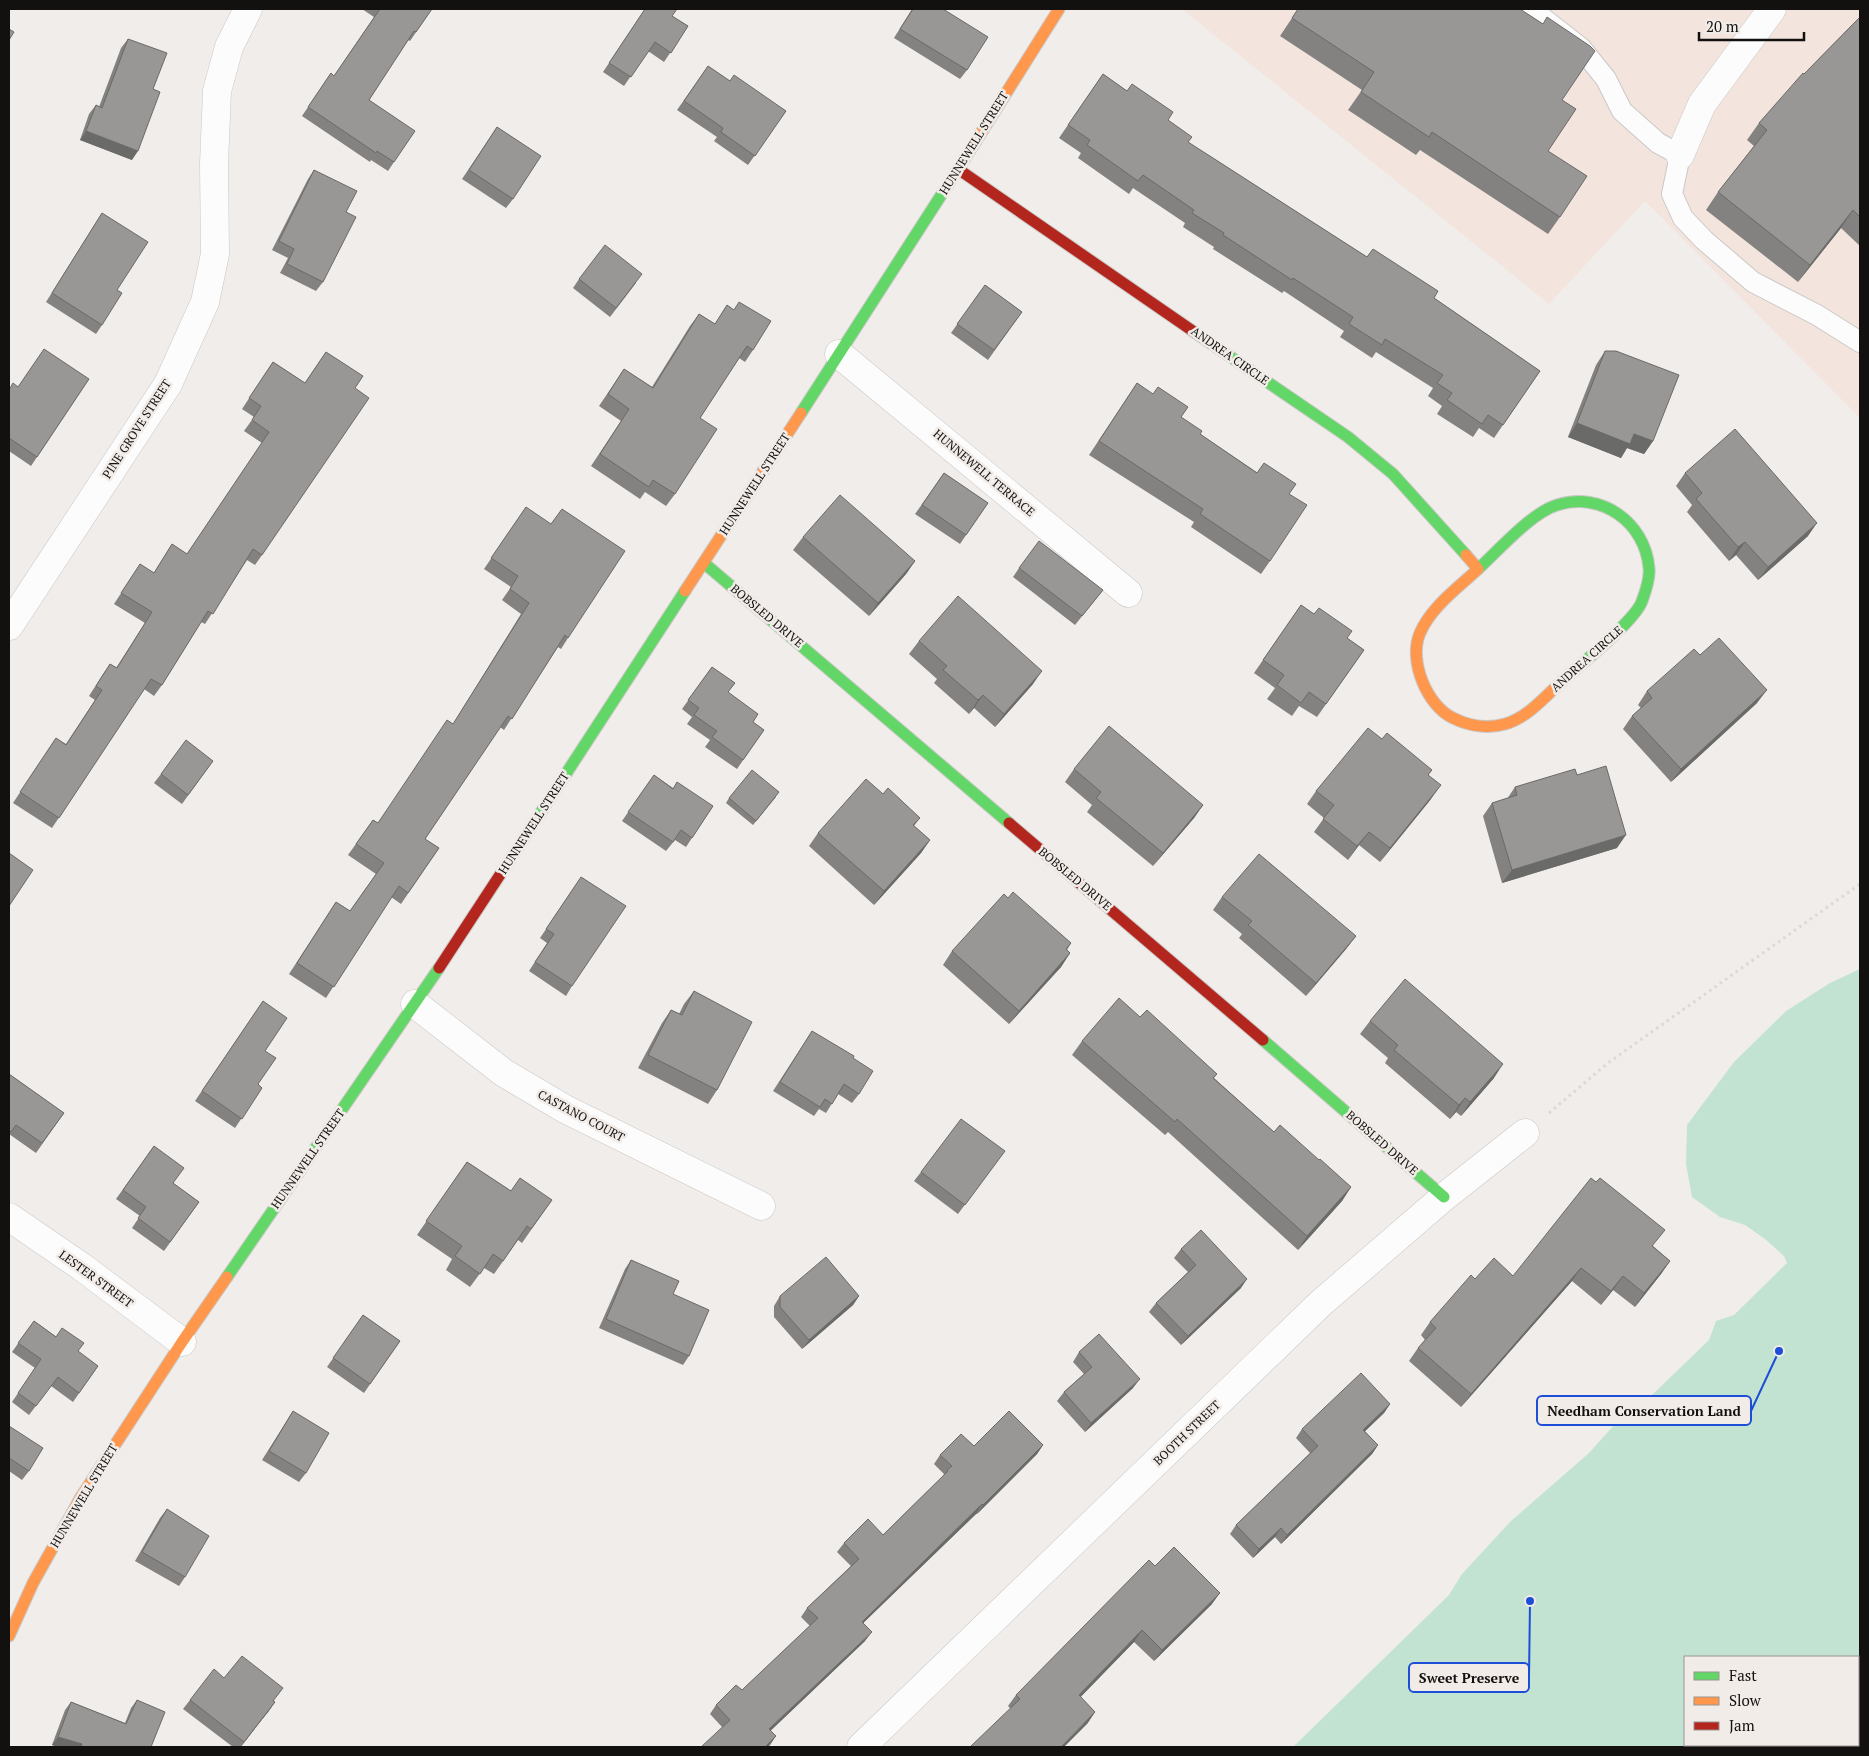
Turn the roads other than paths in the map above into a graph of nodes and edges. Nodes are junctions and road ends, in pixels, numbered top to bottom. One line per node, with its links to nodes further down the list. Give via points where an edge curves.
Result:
1 (248, 9): 12 (street, PINE GROVE STREET, via 229,47 217,91 215,254 205,302 168,384)
2 (1059, 9): 6 (street, HUNNEWELL STREET)
3 (1531, 9): 5 (lane, via 1581,48 1606,79 1622,111 1658,143)
4 (1772, 9): 5 (street, via 1702,104)
5 (1680, 154): 7 (lane, via 1672,194 1683,218 1704,240 1753,282 1817,315)
6 (958, 169): 8 (street, HUNNEWELL STREET); 10 (street, ANDREA CIRCLE, via 1348,437 1393,474)
7 (1860, 342)
8 (840, 354): 9 (street, HUNNEWELL STREET); 11 (street, HUNNEWELL TERRACE)
9 (704, 563): 13 (street, HUNNEWELL STREET); 15 (street, BOBSLED DRIVE)
10 (1478, 569): 10 (street, ANDREA CIRCLE, via 1430,615 1419,635 1416,657 1420,678 1434,704 1452,718 1482,727 1506,724 1528,712 1625,624 1642,603 1649,569 1641,539 1626,519 1606,506 1580,501 1557,504 1539,513)
11 (1128, 593)
12 (9, 626)
13 (415, 1004): 16 (street, CASTANO COURT, via 504,1073 565,1109); 18 (street, HUNNEWELL STREET)
14 (1525, 1133): 15 (street, BOOTH STREET)
15 (1444, 1198): 20 (street, BOOTH STREET, via 1321,1303)
16 (762, 1206)
17 (9, 1217): 18 (street, LESTER STREET)
18 (182, 1342): 19 (street, HUNNEWELL STREET, via 81,1497 33,1583)
19 (9, 1636)
20 (861, 1747)

